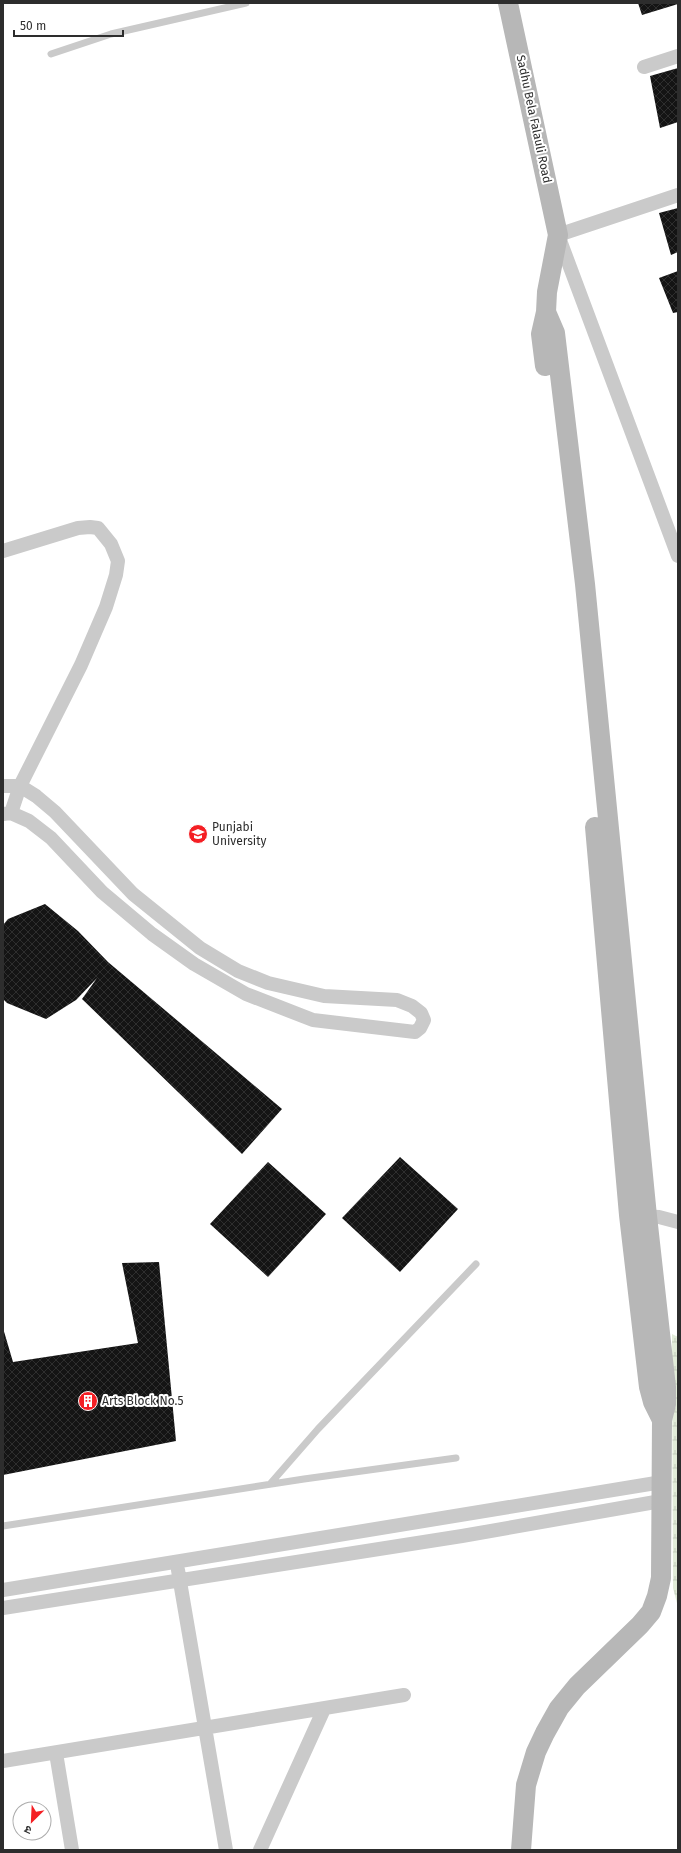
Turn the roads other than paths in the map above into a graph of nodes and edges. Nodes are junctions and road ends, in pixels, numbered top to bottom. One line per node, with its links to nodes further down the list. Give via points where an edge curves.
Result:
1 (246, 3): 3 (lane, via 110,34)
2 (508, 3): 7 (street, Sadhu Bela Falauli Road)
3 (51, 54)
4 (678, 56): 5 (street)
5 (644, 66)
6 (678, 195): 7 (street)
7 (558, 235): 9 (street); 13 (street, via 547,292 546,312 554,333 563,457 585,584)
8 (3, 551): 11 (street, via 78,528 90,527 98,528 112,544 118,561 106,607 81,665)
9 (678, 556)
10 (3, 786): 11 (street)
11 (20, 786): 12 (street); 12 (street, via 55,812 133,894 200,948 238,970 268,983 294,990 324,996 397,1000 422,1013 424,1020 420,1028 415,1032 313,1020 246,994 194,964 152,934 102,892 51,838 29,821)
12 (7, 814)
13 (638, 1216): 14 (street); 18 (street, via 666,1387 666,1404 662,1420)
14 (678, 1222)
15 (476, 1264): 17 (lane, via 318,1429)
16 (456, 1458): 17 (lane)
17 (270, 1484): 19 (lane)
18 (661, 1492): 20 (street); 21 (street, via 462,1536); 32 (street, via 661,1578 651,1612 577,1686 559,1708 545,1733 526,1785)
19 (3, 1526)
20 (176, 1562): 21 (street); 22 (street)
21 (180, 1580): 23 (street); 26 (street)
22 (3, 1590)
23 (3, 1608)
24 (404, 1695): 25 (street)
25 (324, 1709): 26 (street); 31 (street)
26 (205, 1729): 27 (street); 30 (street)
27 (56, 1753): 28 (street); 29 (street)
28 (3, 1761)
29 (72, 1850)
30 (226, 1850)
31 (260, 1850)
32 (521, 1850)

